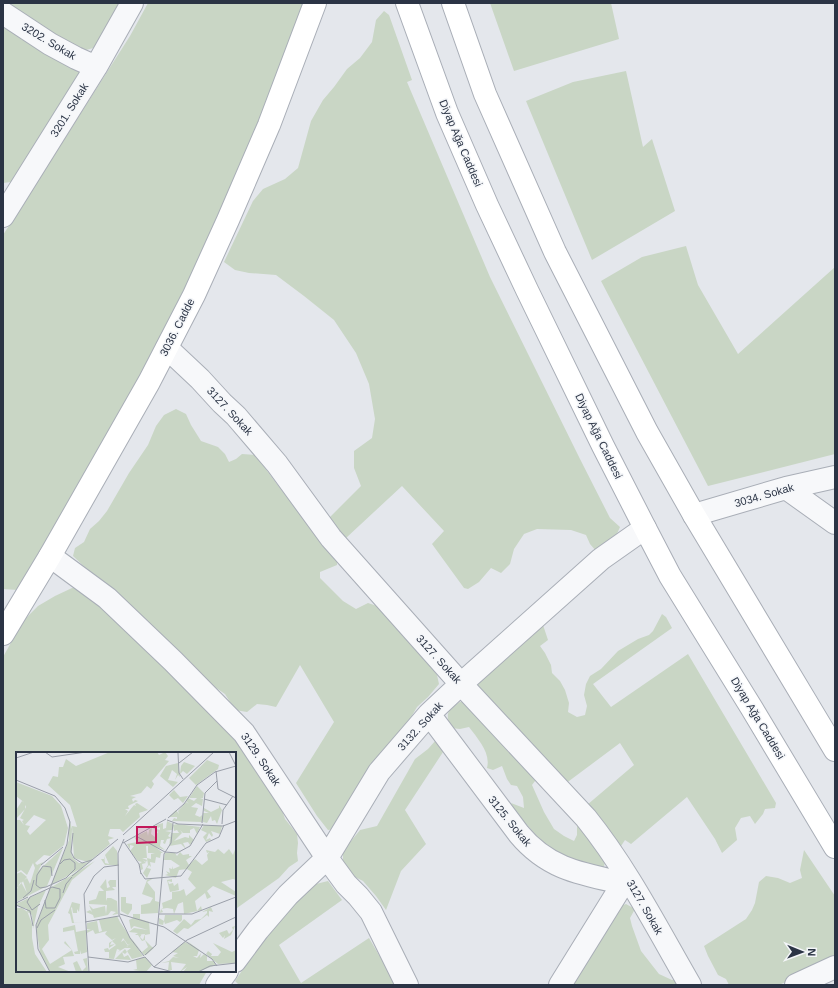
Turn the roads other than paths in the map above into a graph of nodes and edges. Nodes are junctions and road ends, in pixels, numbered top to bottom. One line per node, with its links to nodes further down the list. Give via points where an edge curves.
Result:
1 (132, 3): 6 (street, 3201. Sokak)
2 (315, 3): 8 (main road, 3036. Cadde, via 256,158)
3 (407, 3): 13 (main road, Diyap Ağa Caddesi, via 447,113 484,198)
4 (454, 3): 11 (main road, via 485,94 555,252 647,432)
5 (3, 13): 6 (street, 3202. Sokak, via 50,44)
6 (96, 67): 7 (street, 3201. Sokak)
7 (4, 211)
8 (167, 348): 14 (main road, 3036. Cadde); 17 (street, 3127. Sokak, via 236,416 277,464 331,538)
9 (835, 477): 10 (street, 3034. Sokak)
10 (786, 488): 11 (street, 3034. Sokak); 12 (street)
11 (694, 515): 19 (main road)
12 (835, 523)
13 (645, 528): 17 (street, 3132. Sokak, via 601,559); 20 (main road, Diyap Ağa Caddesi, via 670,576)
14 (50, 556): 15 (main road, 3036. Cadde); 21 (street, 3129. Sokak, via 107,598 244,733)
15 (11, 608): 16 (main road, 3036. Cadde)
16 (3, 634)
17 (461, 684): 18 (street, 3132. Sokak); 22 (street, 3127. Sokak, via 586,818)
18 (429, 714): 21 (street, 3132. Sokak, via 379,772); 22 (street, 3125. Sokak, via 519,834 535,851 555,864 579,874)
19 (835, 750)
20 (835, 847)
21 (327, 858): 23 (street, 3132. Sokak, via 288,896); 27 (street, 3129. Sokak, via 371,912)
22 (625, 880): 28 (street); 29 (street, 3127. Sokak)
23 (236, 960)
24 (835, 966): 30 (street)
25 (226, 972): 26 (street)
26 (218, 985)
27 (407, 985)
28 (560, 985)
29 (690, 985)
30 (796, 985)

